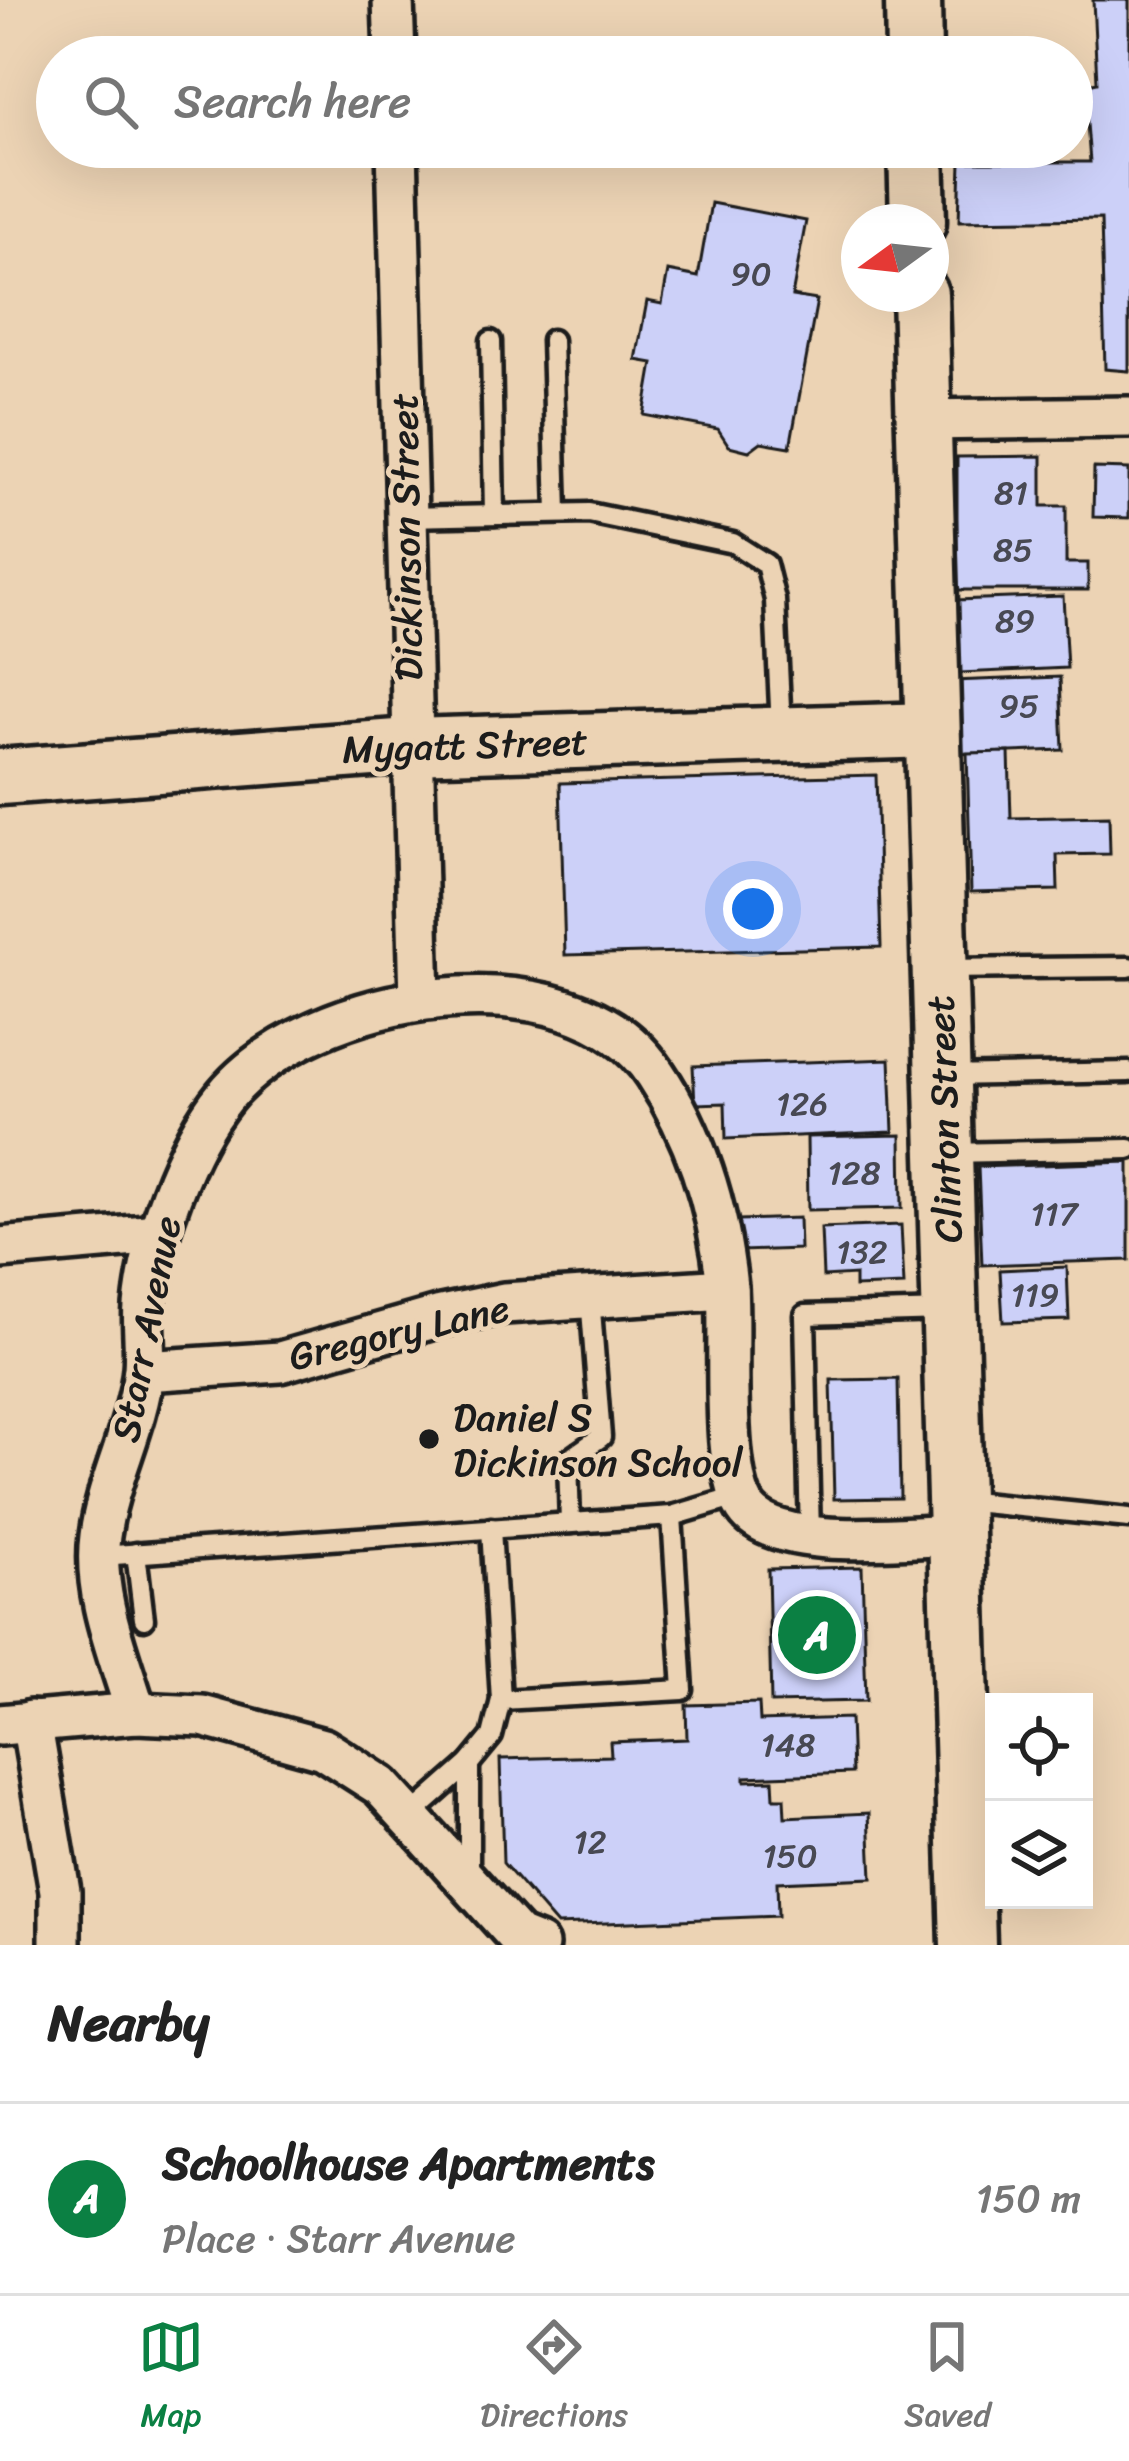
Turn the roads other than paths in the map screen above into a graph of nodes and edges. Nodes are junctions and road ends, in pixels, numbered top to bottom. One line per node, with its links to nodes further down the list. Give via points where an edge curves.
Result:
1 (393, 0): 3 (street)
2 (913, 0): 4 (street)
3 (394, 36)
4 (914, 36)
5 (397, 168): 15 (street, Dickinson Street)
6 (917, 168): 7 (street)
7 (918, 204)
8 (920, 312): 12 (street, Clinton Street)
9 (552, 340): 13 (lane)
10 (491, 341): 14 (lane)
11 (1129, 417): 12 (street)
12 (923, 420): 16 (street, Clinton Street)
13 (557, 513): 14 (lane); 17 (lane, via 734,543 766,564)
14 (494, 515): 15 (lane)
15 (405, 517): 18 (street, Dickinson Street)
16 (932, 730): 17 (street, Mygatt Street); 21 (street, Clinton Street)
17 (782, 734): 18 (street, Mygatt Street)
18 (411, 746): 19 (street, Mygatt Street); 22 (street, Dickinson Street)
19 (0, 777)
20 (1129, 968): 21 (lane)
21 (939, 969): 24 (street, Clinton Street)
22 (420, 999): 27 (street, Starr Avenue, via 332,1023 262,1062 224,1096 184,1165); 29 (street, Starr Avenue, via 511,999 576,1010 610,1027 654,1071 698,1155)
23 (1129, 1072): 24 (lane)
24 (943, 1076): 26 (street, Clinton Street)
25 (1129, 1149): 26 (lane)
26 (946, 1153): 31 (street, Clinton Street)
27 (158, 1234): 28 (street); 32 (street, Starr Avenue, via 143,1307)
28 (0, 1249)
29 (727, 1289): 30 (street, Gregory Lane); 33 (street, Starr Avenue)
30 (590, 1298): 32 (street, Gregory Lane, via 503,1303 280,1362); 37 (lane, via 601,1437 568,1460)
31 (951, 1310): 35 (street, Clinton Street); 39 (lane, via 805,1315)
32 (143, 1371): 40 (street, Starr Avenue, via 100,1536)
33 (740, 1496): 34 (lane); 39 (street, via 766,1527)
34 (672, 1516): 37 (lane); 42 (lane, via 683,1690)
35 (957, 1518): 36 (lane); 39 (street); 50 (street, Clinton Street)
36 (1129, 1518)
37 (570, 1523): 38 (lane)
38 (491, 1528): 40 (lane); 42 (lane)
39 (810, 1537)
40 (118, 1555): 41 (lane); 43 (street, Starr Avenue, via 108,1619)
41 (144, 1619)
42 (501, 1700): 45 (lane, via 492,1736)
43 (136, 1713): 44 (street); 46 (street, via 202,1716 323,1749 381,1786)
44 (15, 1723): 49 (street, via 60,1891)
45 (469, 1764): 46 (lane); 47 (lane)
46 (409, 1817): 47 (street)
47 (469, 1883): 48 (street)
48 (523, 1942)
49 (60, 1945)
50 (968, 1945)

